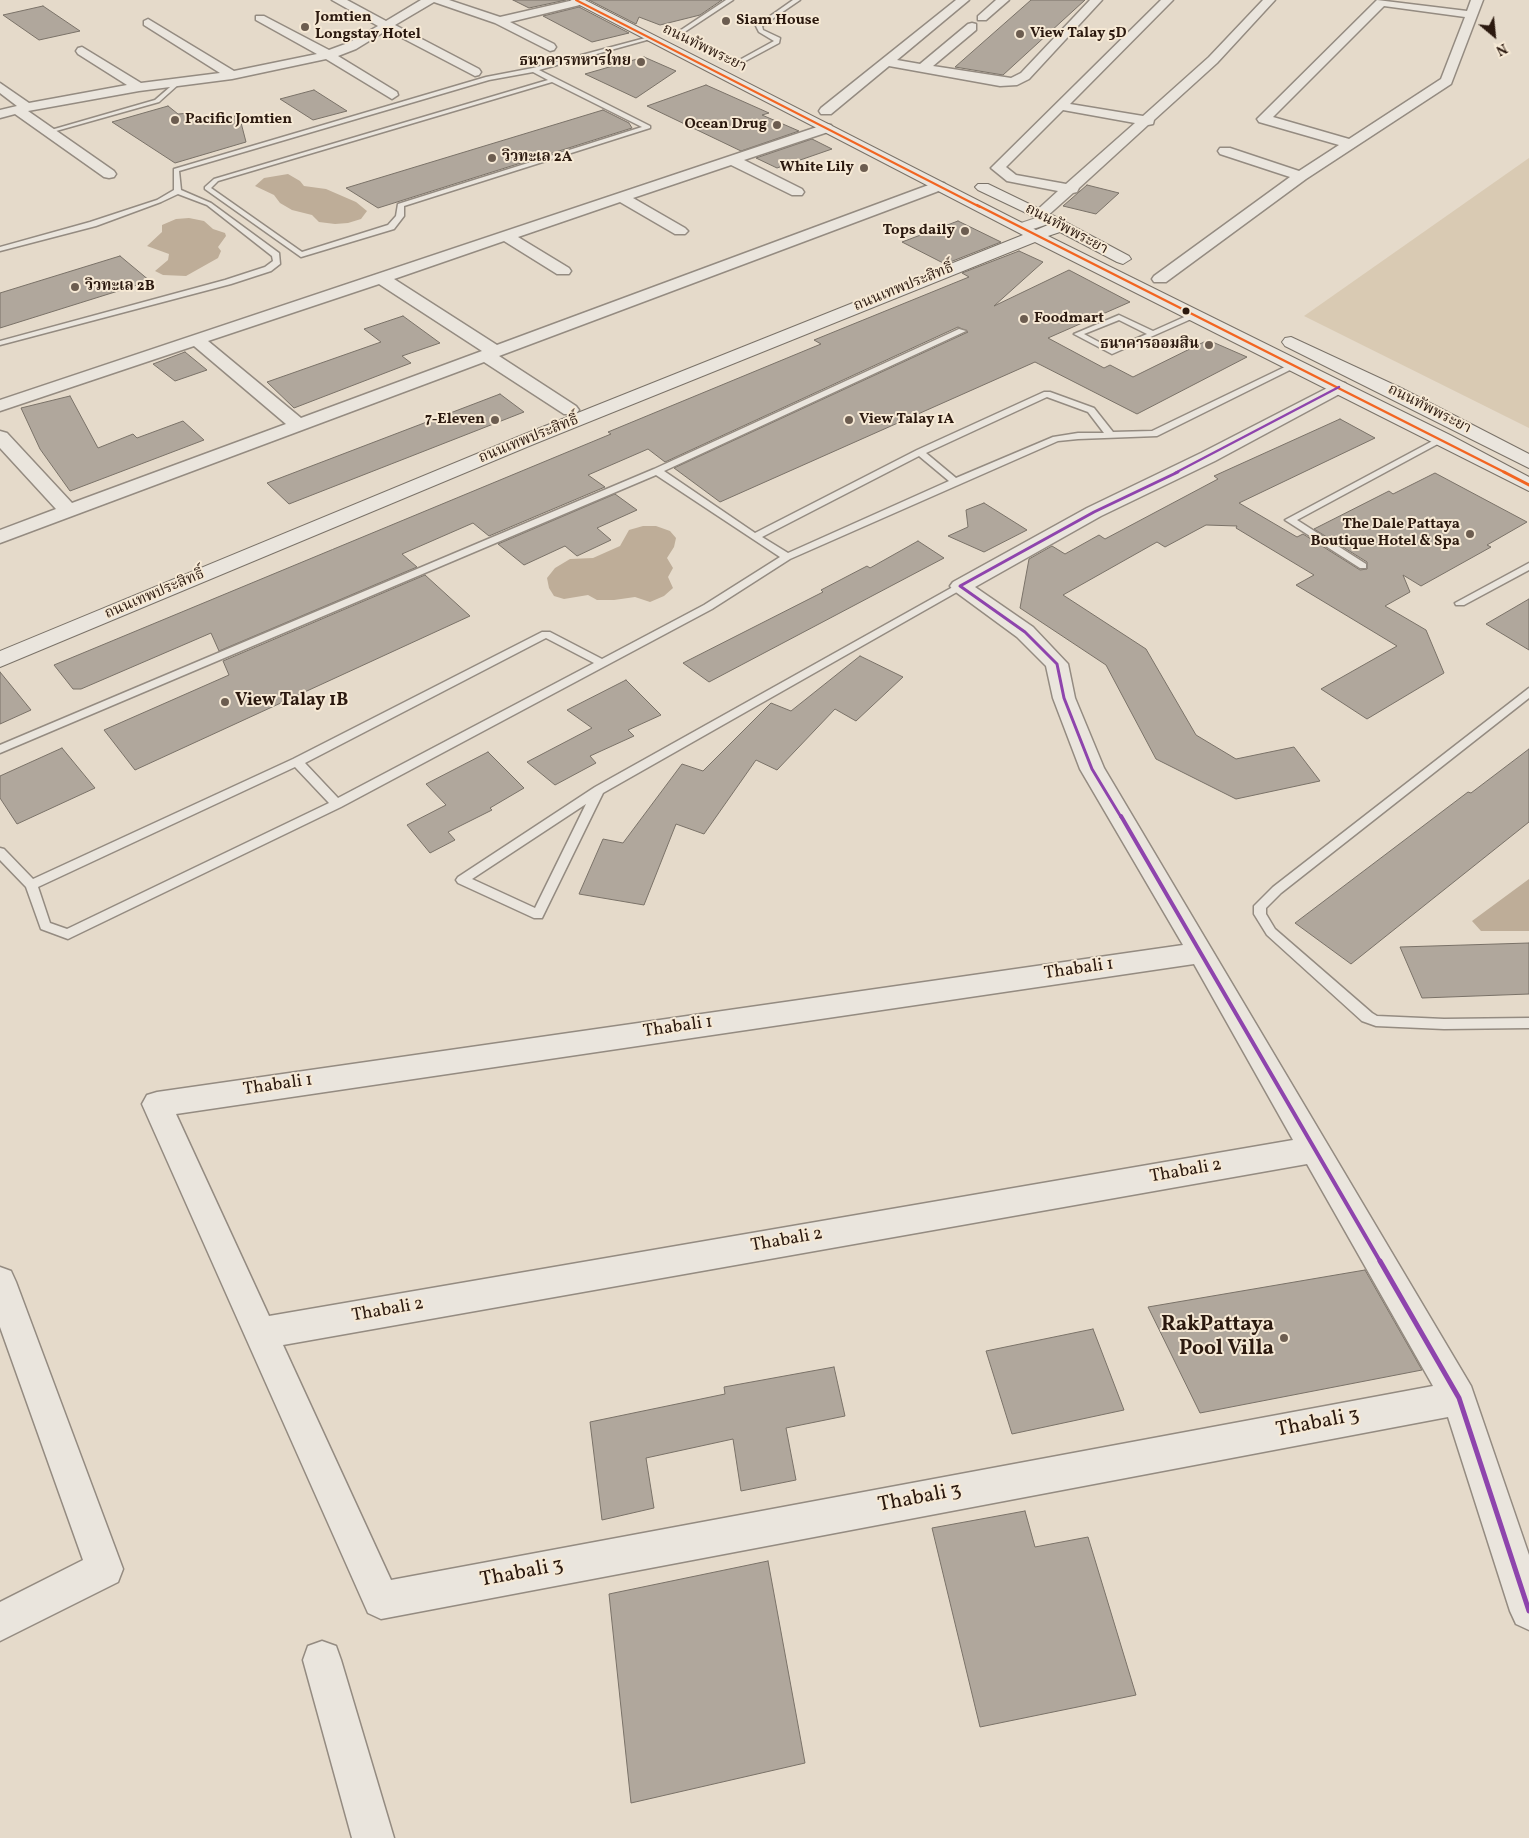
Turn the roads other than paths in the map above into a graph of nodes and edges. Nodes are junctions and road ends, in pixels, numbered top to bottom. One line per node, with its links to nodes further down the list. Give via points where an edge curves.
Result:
1 (338, 0): 19 (street)
2 (429, 0): 19 (street)
3 (438, 0): 17 (street)
4 (602, 0): 21 (main road, ถนนทัพพระยา)
5 (730, 0): 21 (lane)
6 (797, 0): 27 (lane, via 759,26 778,42)
7 (963, 0): 28 (street)
8 (1003, 0): 16 (street)
9 (1096, 0): 29 (street, via 1018,80 1000,82)
10 (1167, 0): 39 (street)
11 (1269, 0): 44 (street, via 1213,60)
12 (1477, 0): 14 (street)
13 (582, 1): 17 (street); 22 (main road, ถนนทัพพระยา)
14 (1472, 14): 47 (street, via 1447,81); 47 (street, via 1381,2 1264,119)
15 (260, 18): 26 (street)
16 (982, 18)
17 (499, 21): 24 (street)
18 (148, 23): 33 (street)
19 (386, 26): 26 (street, via 352,46); 31 (street)
20 (972, 27): 29 (street)
21 (675, 36): 23 (main road, ถนนทัพพระยา)
22 (652, 38): 30 (lane); 45 (main road, ถนนทัพพระยา)
23 (692, 44)
24 (550, 47)
25 (82, 51): 37 (street)
26 (328, 55): 33 (street); 38 (street)
27 (731, 62): 32 (main road, ถนนทัพพระยา)
28 (888, 62): 29 (street); 41 (street)
29 (923, 68)
30 (534, 70): 34 (lane); 55 (lane, via 488,78 176,170)
31 (474, 72)
32 (752, 72)
33 (232, 75): 35 (street)
34 (553, 80): 34 (lane, via 648,126 400,205 400,216 390,227 301,255 208,188 216,180)
35 (177, 83): 37 (street); 46 (lane, via 157,100)
36 (0, 87): 40 (street)
37 (139, 87): 40 (street)
38 (392, 95)
39 (1061, 106): 44 (street); 54 (street, via 998,168 1012,178)
40 (22, 108): 42 (street); 46 (street)
41 (822, 109): 43 (main road)
42 (0, 114)
43 (842, 119)
44 (1148, 121): 54 (street)
45 (826, 128): 49 (street); 53 (main road, ถนนทัพพระยา)
46 (47, 132): 50 (street)
47 (1351, 144): 51 (street)
48 (1225, 151): 51 (street)
49 (732, 160): 56 (street); 57 (street)
50 (109, 174)
51 (1301, 176): 65 (street)
52 (968, 181): 58 (main road, ถนนทัพพระยา)
53 (939, 186): 60 (main road, ถนนทัพพระยา); 73 (street)
54 (1072, 189): 58 (street)
55 (178, 191): 62 (lane, via 116,218); 72 (lane, via 209,204 276,255 277,262 258,273 220,285)
56 (797, 192)
57 (621, 197): 59 (street); 61 (street)
58 (1049, 220): 60 (main road, ถนนเทพประสิทธิ์); 65 (main road, ถนนทัพพระยา)
59 (680, 230)
60 (1028, 232): 67 (main road, ถนนทัพพระยา); 77 (main road, ถนนเทพประสิทธิ์); 96 (main road, ถนนเทพประสิทธิ์)
61 (504, 235): 63 (street); 64 (street)
62 (0, 249)
63 (564, 271)
64 (380, 277): 71 (street); 73 (street)
65 (1160, 279): 66 (main road, ถนนทัพพระยา)
66 (1186, 292)
67 (1194, 316): 70 (lane); 74 (main road, ถนนทัพพระยา)
68 (962, 330): 84 (lane)
69 (1273, 333): 83 (main road, ถนนทัพพระยา)
70 (1153, 334): 70 (lane, via 1112,352 1078,334 1119,317)
71 (195, 339): 76 (street); 78 (street)
72 (0, 343)
73 (492, 354): 77 (street); 78 (street)
74 (1296, 365): 75 (main road, ถนนทัพพระยา); 79 (lane, via 1154,434)
75 (1339, 387): 81 (main road, ถนนทัพพระยา); 93 (street, via 1208,457 1094,512)
76 (0, 406)
77 (570, 410): 95 (main road, ถนนเทพประสิทธิ์)
78 (299, 426): 87 (street)
79 (1110, 435): 82 (lane, via 1091,410 1047,394); 85 (lane, via 1056,440)
80 (0, 437): 87 (street)
81 (1443, 439): 86 (main road, ถนนทัพพระยา); 91 (lane, via 1290,520)
82 (920, 452): 85 (lane); 89 (lane)
83 (1529, 462)
84 (657, 471): 89 (lane); 99 (lane)
85 (955, 482): 90 (lane)
86 (1529, 485)
87 (68, 511): 88 (street)
88 (0, 537)
89 (755, 537): 90 (lane)
90 (786, 558): 97 (lane, via 708,607)
91 (1363, 566)
92 (1529, 566): 94 (lane)
93 (960, 586): 101 (lane); 105 (street, via 1025,632 1057,664 1064,698 1092,769)
94 (1460, 603)
95 (0, 644)
96 (0, 660)
97 (603, 664): 100 (lane, via 546,634); 102 (lane)
98 (1529, 692): 106 (lane, via 1260,906 1260,914 1271,932 1341,996 1376,1021)
99 (0, 749)
100 (297, 762): 102 (lane); 104 (lane)
101 (599, 790): 101 (lane, via 534,832 462,880 538,915)
102 (337, 804): 104 (lane, via 68,934 45,926)
103 (0, 852): 104 (lane)
104 (31, 885)
105 (1200, 953): 107 (street); 109 (street, Thabali 1, via 157,1104)
106 (1529, 1023)
107 (1315, 1149): 109 (street, Thabali 2); 110 (street)
108 (0, 1282): 112 (street, via 105,1569)
109 (260, 1333): 110 (street, Thabali 3, via 381,1600)
110 (1459, 1398): 111 (street)
111 (1529, 1611)
112 (0, 1622)
113 (322, 1660): 114 (street)
114 (373, 1838)

